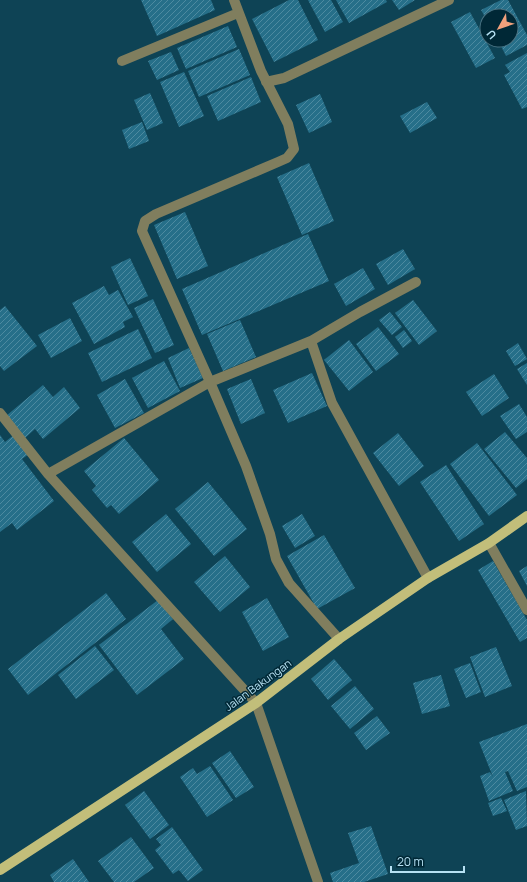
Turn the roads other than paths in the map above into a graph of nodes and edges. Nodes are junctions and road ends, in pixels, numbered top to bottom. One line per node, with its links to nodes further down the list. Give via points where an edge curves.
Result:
1 (234, 0): 3 (street)
2 (449, 0): 5 (street, via 284,78)
3 (238, 13): 4 (street); 5 (street)
4 (122, 61)
5 (266, 82): 8 (street, via 288,124 294,149 287,158 156,214 145,221 142,231)
6 (416, 282): 7 (street)
7 (311, 341): 8 (street); 13 (street, via 332,403)
8 (210, 382): 10 (street); 15 (street, via 246,466 276,559 289,583)
9 (0, 413): 10 (street)
10 (48, 474): 16 (street)
11 (527, 516): 12 (main road, Jalan Bakungan)
12 (489, 544): 13 (main road, Jalan Bakungan); 14 (street)
13 (428, 578): 15 (main road, Jalan Bakungan)
14 (527, 610)
15 (339, 639): 16 (main road, Jalan Bakungan)
16 (256, 703): 17 (main road, Jalan Bakungan); 18 (street)
17 (0, 870)
18 (318, 882)

